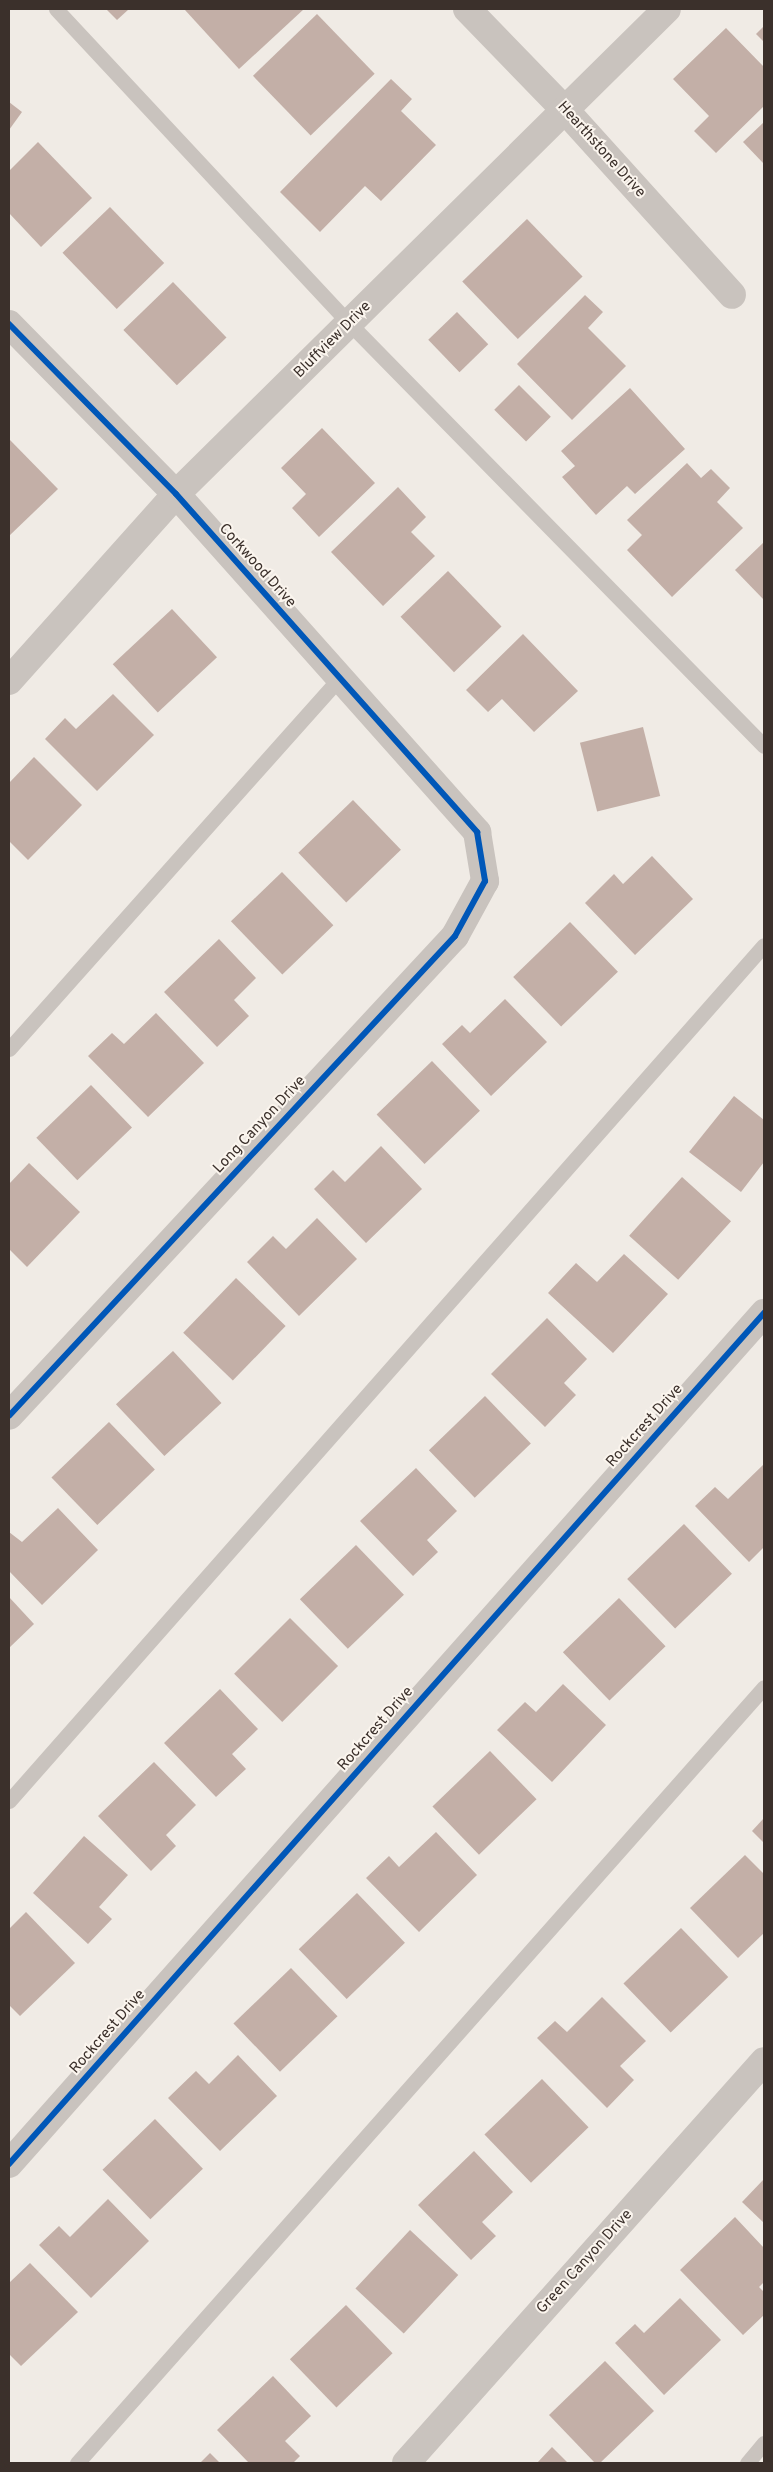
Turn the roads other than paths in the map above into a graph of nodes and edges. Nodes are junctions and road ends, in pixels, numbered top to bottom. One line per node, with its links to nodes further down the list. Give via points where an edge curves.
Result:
1 (56, 9): 7 (lane)
2 (467, 9): 4 (street, Hearthstone Drive)
3 (667, 9): 4 (street, Bluffview Drive)
4 (565, 110): 5 (street, Hearthstone Drive); 7 (street, Bluffview Drive)
5 (732, 295)
6 (9, 324): 8 (street, Corkwood Drive)
7 (350, 324): 8 (street, Bluffview Drive); 11 (lane)
8 (176, 494): 9 (street, Corkwood Drive); 10 (street, Bluffview Drive)
9 (340, 677): 12 (street, Corkwood Drive); 14 (lane)
10 (9, 681)
11 (764, 746)
12 (477, 832): 16 (street, Long Canyon Drive, via 485,881 455,936)
13 (764, 945): 18 (lane)
14 (9, 1049)
15 (764, 1313): 20 (street, Rockcrest Drive)
16 (9, 1416)
17 (764, 1687): 22 (lane)
18 (9, 1801)
19 (764, 2060): 23 (street, Green Canyon Drive)
20 (9, 2164)
21 (764, 2443): 24 (lane)
22 (77, 2463)
23 (406, 2463)
24 (746, 2463)

